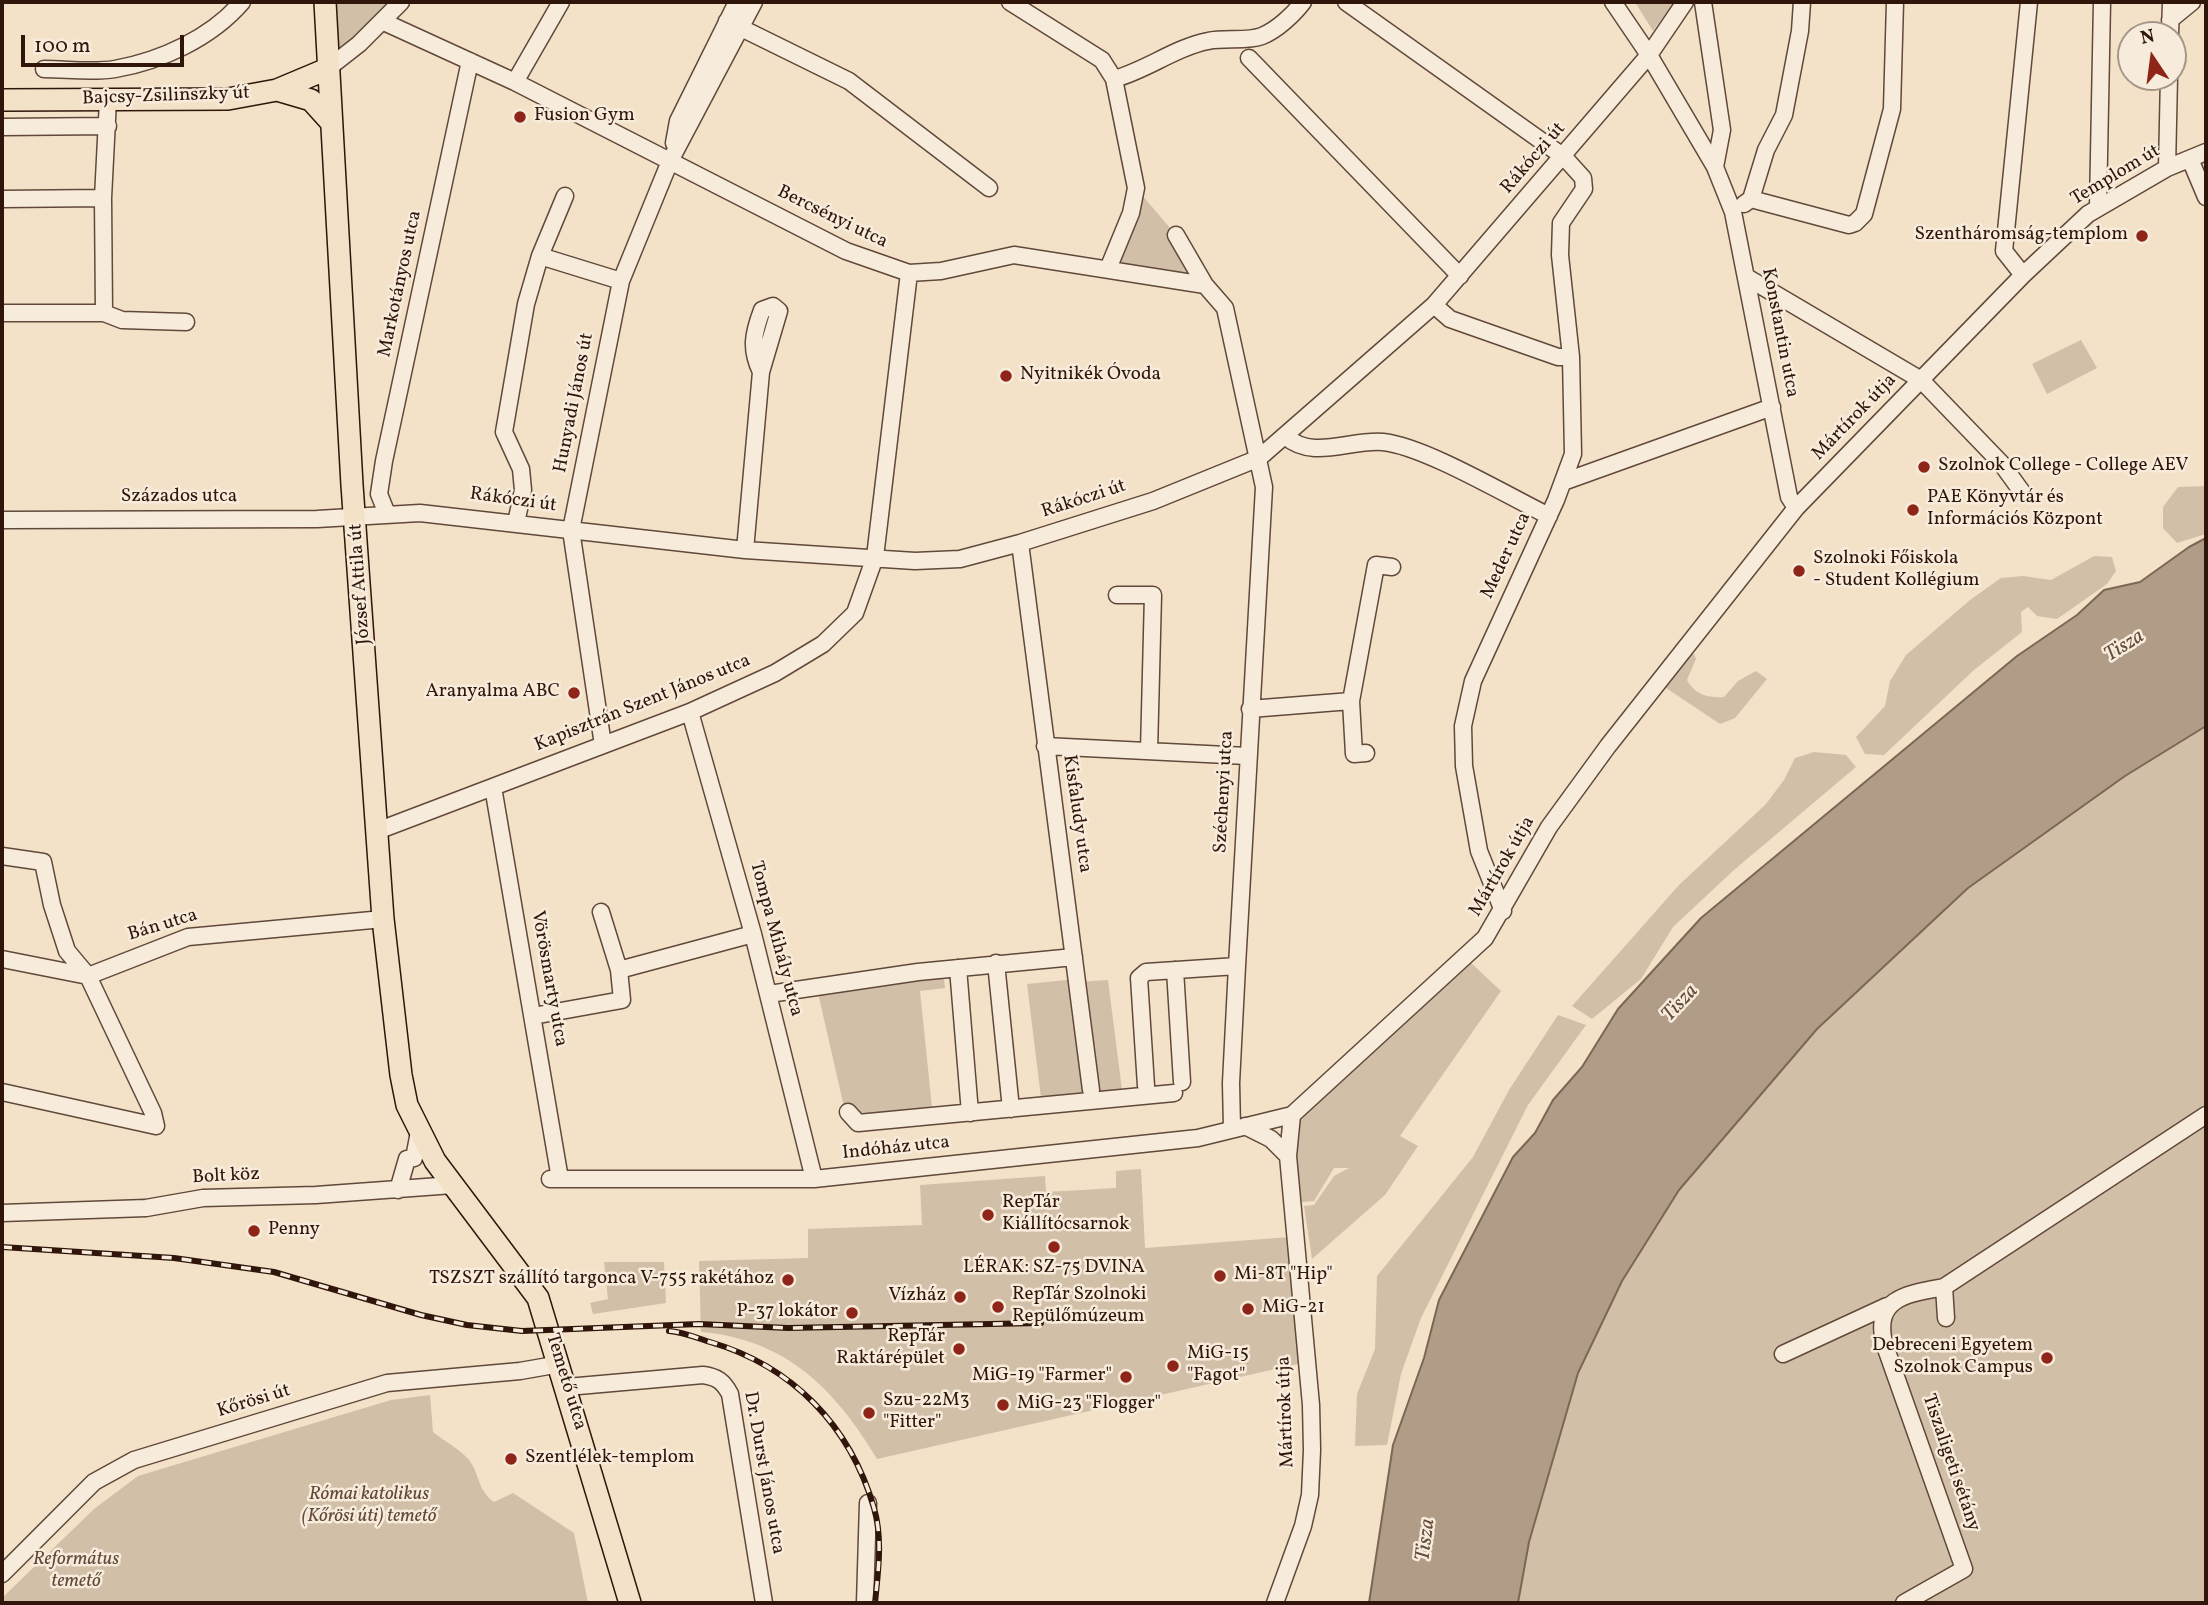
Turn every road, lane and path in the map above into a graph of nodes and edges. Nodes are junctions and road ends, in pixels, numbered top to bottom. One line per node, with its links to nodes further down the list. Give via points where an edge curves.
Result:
1 (242, 2): 26 (street, via 201,37 160,57 114,69)
2 (324, 2): 27 (main road, József Attila út)
3 (401, 2): 21 (street)
4 (561, 2): 29 (street)
5 (737, 2): 22 (street, Hunyadi János út)
6 (754, 2): 22 (street, Hunyadi János út)
7 (1010, 2): 28 (street, via 1102,60)
8 (1303, 2): 28 (street, via 1261,37 1209,41)
9 (1346, 2): 38 (street)
10 (1614, 2): 23 (street, Konstantin utca)
11 (1685, 2): 23 (street, Rákóczi út)
12 (1703, 2): 41 (street, via 1722,130)
13 (1802, 2): 48 (street, via 1784,115 1766,150)
14 (1895, 2): 48 (street, via 1892,109 1864,214 1849,225)
15 (2029, 2): 55 (street, via 2004,251)
16 (2102, 2): 49 (street)
17 (2171, 2): 19 (street)
18 (2192, 2): 20 (street)
19 (2170, 21)
20 (2175, 21)
21 (384, 22): 25 (street, Bercsényi utca); 27 (street)
22 (734, 25): 40 (street, Hunyadi János út, via 678,121); 43 (street, via 849,81)
23 (1649, 55): 38 (street, Rákóczi út); 41 (street, Konstantin utca)
24 (1249, 58): 56 (street)
25 (470, 61): 29 (street, Bercsényi utca); 73 (street, Markotányos utca, via 384,461 379,494)
26 (44, 69)
27 (327, 69): 30 (main road, Bajcsy-Zsilinszky út); 34 (main road, József Attila út)
28 (1114, 79): 53 (street, via 1136,188)
29 (515, 82): 40 (street, Bercsényi utca)
30 (277, 90): 33 (main road, Bajcsy-Zsilinszky út, via 228,99); 34 (main road, via 311,100)
31 (2169, 91): 42 (street)
32 (2, 100): 33 (main road, Bajcsy-Zsilinszky út)
33 (107, 100): 35 (street)
34 (329, 120): 74 (main road, József Attila út)
35 (108, 126): 36 (street); 46 (street)
36 (2, 127)
37 (2206, 152): 39 (street, Templom út)
38 (1564, 157): 56 (street, Rákóczi út); 64 (street, Meder utca, via 1583,178 1584,189 1561,223)
39 (2190, 159): 42 (street, Templom út); 45 (street)
40 (670, 161): 54 (street, Bercsényi utca, via 846,251); 58 (street, Hunyadi János út)
41 (1715, 167): 50 (street, Konstantin utca)
42 (2166, 168): 49 (street, Templom út)
43 (989, 188)
44 (565, 196): 52 (street)
45 (2206, 197)
46 (103, 198): 47 (street); 62 (street)
47 (2, 199)
48 (1751, 199): 50 (street)
49 (2098, 207): 55 (street, Templom út)
50 (1732, 212): 57 (street, Konstantin utca)
51 (1176, 235): 59 (street)
52 (540, 256): 58 (street); 77 (street, via 504,432 521,469 523,489)
53 (1108, 269): 54 (street, Bercsényi utca, via 1014,255); 59 (street, Bercsényi utca)
54 (909, 273): 81 (street, Kapisztrán Szent János utca)
55 (2022, 275): 66 (street, Mártírok útja)
56 (1460, 276): 60 (street, Rákóczi út)
57 (1748, 278): 66 (street); 67 (street, Konstantin utca)
58 (621, 281): 78 (street, Hunyadi János út)
59 (1205, 285): 69 (street, via 1226,308)
60 (1434, 305): 64 (street, via 1450,319 1558,357); 68 (street, Rákóczi út)
61 (2, 313): 62 (street)
62 (104, 313): 63 (street, via 121,320)
63 (186, 322)
64 (1571, 357): 70 (street, Meder utca, via 1573,454)
65 (761, 372): 80 (street)
66 (1921, 380): 71 (street, via 2001,463); 72 (street, Mártírok útja)
67 (1772, 407): 70 (street); 72 (street, Konstantin utca, via 1789,497)
68 (1285, 436): 69 (street, Rákóczi út); 75 (street, via 1294,444 1320,449 1382,442 1414,450)
69 (1259, 458): 79 (street, Rákóczi út, via 1153,501); 85 (street, Széchenyi utca, via 1264,487)
70 (1563, 482): 75 (street, Meder utca)
71 (2022, 492)
72 (1796, 509): 95 (street, Mártírok útja, via 1608,746 1549,827)
73 (387, 514): 74 (street, Rákóczi út); 77 (street, Rákóczi út, via 454,515)
74 (356, 516): 76 (street, Százados utca); 93 (main road, József Attila út)
75 (1549, 516): 95 (street, Meder utca, via 1473,681 1463,726 1464,766 1479,851)
76 (2, 520)
77 (516, 523): 78 (street, Rákóczi út)
78 (571, 530): 80 (street, Rákóczi út); 87 (street, Hunyadi János út)
79 (1020, 543): 81 (street, Rákóczi út, via 960,559); 88 (street, Kisfaludy utca)
80 (745, 551): 81 (street, Rákóczi út)
81 (875, 557): 86 (street, Kapisztrán Szent János utca, via 855,613 823,644 775,673)
82 (1392, 567): 84 (street, via 1376,565)
83 (1117, 595): 89 (street, via 1153,595)
84 (1351, 701): 85 (street); 90 (street, via 1354,754)
85 (1250, 709): 91 (street, Széchenyi utca)
86 (690, 712): 87 (street, Kapisztrán Szent János utca); 98 (street, Tompa Mihály utca)
87 (603, 745): 92 (street, Kapisztrán Szent János utca)
88 (1045, 746): 89 (street); 99 (street, Kisfaludy utca)
89 (1149, 751): 91 (street)
90 (1366, 753)
91 (1247, 756): 102 (street, Széchenyi utca)
92 (493, 787): 93 (street, Kapisztrán Szent János utca); 108 (street, Vörösmarty utca)
93 (377, 831): 97 (main road, József Attila út)
94 (2, 856): 106 (street, via 43,862 67,950)
95 (1503, 911): 115 (street, Mártírok útja, via 1462,962)
96 (601, 912): 105 (street)
97 (383, 919): 106 (street, Bán utca, via 188,937); 118 (main road, József Attila út, via 401,1075)
98 (753, 934): 105 (street); 107 (street, Tompa Mihály utca)
99 (1073, 957): 101 (street); 110 (street, Kisfaludy utca)
100 (2, 959): 106 (street)
101 (996, 962): 103 (street); 112 (street)
102 (1237, 966): 104 (street); 117 (street, Széchenyi utca, via 1231,1083)
103 (958, 968): 107 (street); 114 (street)
104 (1175, 970): 109 (street, via 1146,972 1139,978); 112 (street, via 1178,1088)
105 (619, 971): 108 (street, via 622,1000)
106 (88, 976): 111 (street, via 156,1126)
107 (769, 994): 121 (street, Tompa Mihály utca)
108 (533, 1016): 120 (street, Vörösmarty utca)
109 (1146, 1086)
110 (1091, 1090)
111 (2, 1092)
112 (1011, 1109): 114 (street)
113 (848, 1112): 114 (street, via 858,1124)
114 (970, 1113)
115 (1292, 1115): 117 (street, Indóház utca); 119 (street, Mártírok útja)
116 (2206, 1115): 125 (street)
117 (1239, 1127): 119 (street, via 1271,1139); 121 (street, Indóház utca, via 1198,1138)
118 (419, 1132): 122 (main road, József Attila út); 123 (street, via 414,1158 407,1159)
119 (1288, 1156): 136 (street, Mártírok útja, via 1312,1450 1303,1526)
120 (555, 1179): 121 (street, Indóház utca)
121 (814, 1179)
122 (453, 1185): 123 (street, Bolt köz); 129 (main road, Temető utca, via 538,1298)
123 (398, 1190): 124 (street, Bolt köz)
124 (2, 1213)
125 (1944, 1287): 126 (street, via 1914,1293); 127 (street)
126 (1887, 1306): 128 (street); 137 (street, Tiszaligeti sétány, via 1880,1323 1884,1343 1964,1569)
127 (1946, 1318)
128 (1783, 1354)
129 (560, 1364): 130 (main road, Temető utca); 132 (street, Kőrösi út, via 387,1383 134,1460 94,1482)
130 (567, 1387): 133 (main road, Temető utca); 134 (street, Dr. Durst János utca, via 703,1375 724,1383 730,1394)
131 (868, 1503): 135 (street)
132 (2, 1574)
133 (630, 1603)
134 (764, 1603)
135 (865, 1603)
136 (1275, 1603)
137 (1904, 1603)

